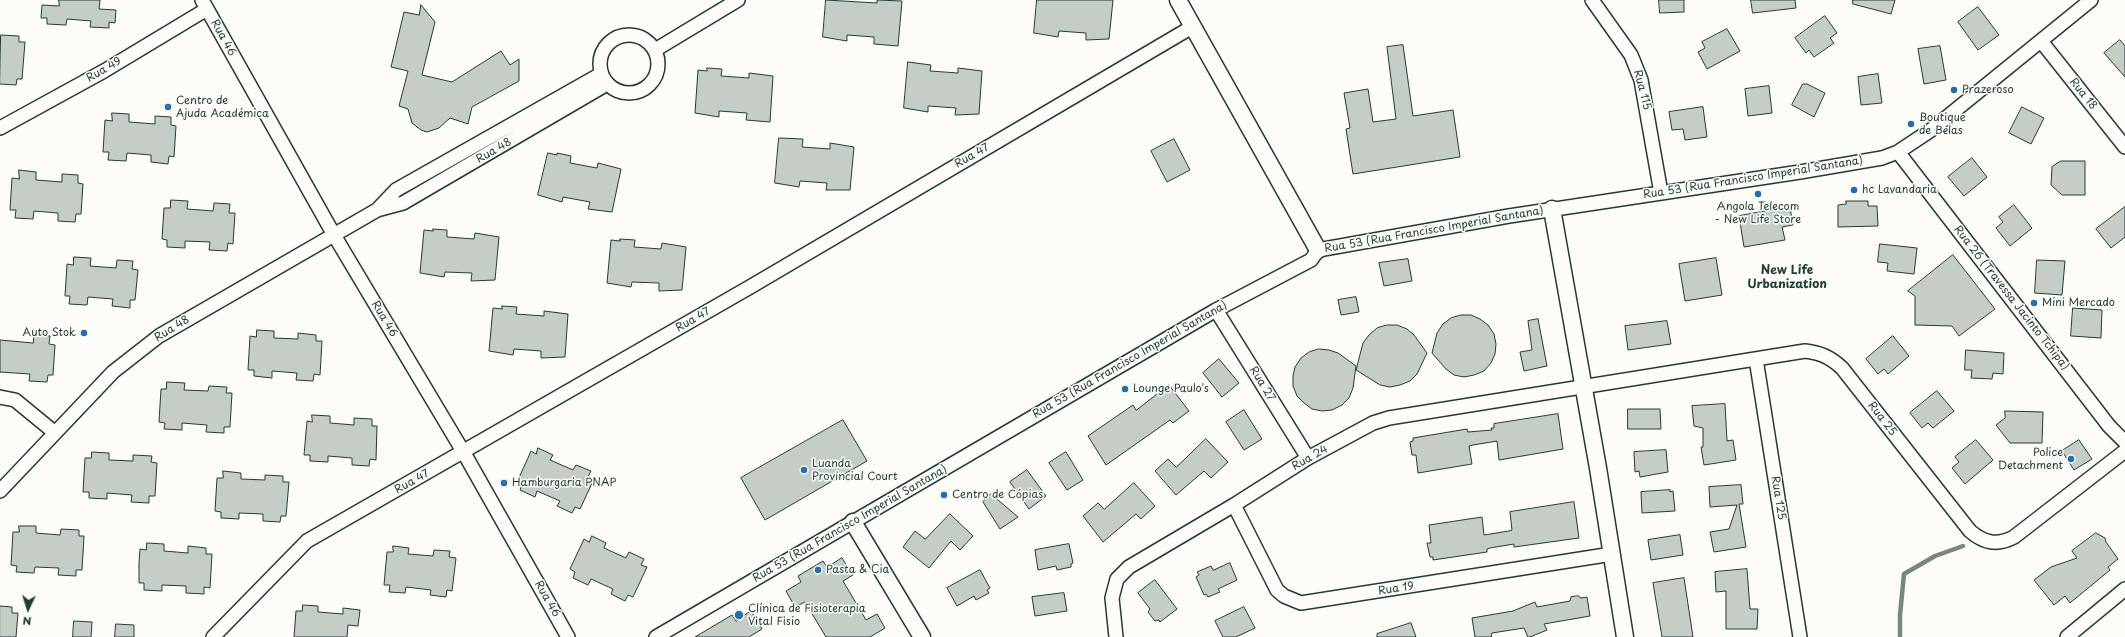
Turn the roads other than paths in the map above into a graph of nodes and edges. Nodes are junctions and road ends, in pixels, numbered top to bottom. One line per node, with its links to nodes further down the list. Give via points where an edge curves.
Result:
1 (738, 0): 8 (street)
2 (1178, 0): 6 (street)
3 (1592, 0): 15 (street, Rua 115, via 1631,55 1641,80)
4 (2091, 0): 7 (street, Rua 53 (Rua Francisco Imperial Santana))
5 (204, 4): 10 (street, Rua 49, via 104,71); 18 (street, Rua 46)
6 (1192, 27): 19 (street); 27 (street, Rua 47)
7 (2041, 41): 12 (street, Rua 18); 13 (street, Rua 53 (Rua Francisco Imperial Santana), via 1931,130)
8 (655, 50): 9 (street, via 658,70 648,88 632,94 614,90); 9 (street, via 650,42 641,37 622,35 613,39 601,54 600,64)
9 (604, 79): 11 (street, Rua 48); 14 (street, Rua 48)
10 (0, 128)
11 (483, 140): 14 (street); 17 (street, Rua 48, via 396,190)
12 (2125, 147)
13 (1898, 152): 15 (street, Rua 53 (Rua Francisco Imperial Santana), via 1882,158); 25 (street, Rua 26 (Travessa Jacinto Tchipa), via 2109,426)
14 (490, 153): 17 (street, Rua 48, via 404,203)
15 (1662, 193): 16 (street, Rua 53 (Rua Francisco Imperial Santana))
16 (1552, 209): 19 (street, Rua 53 (Rua Francisco Imperial Santana)); 22 (street)
17 (377, 210): 18 (street, Rua 48)
18 (334, 235): 24 (street, Rua 48, via 159,336 113,372); 27 (street, Rua 46)
19 (1318, 250): 20 (street, Rua 53 (Rua Francisco Imperial Santana), via 1311,260)
20 (1216, 310): 28 (street, Rua 27); 31 (street, Rua 53 (Rua Francisco Imperial Santana))
21 (1756, 359): 22 (street, Rua 25); 26 (street, Rua 25, via 1805,351 1830,357 1842,368 1970,531 1987,542 2001,542 2014,537); 40 (street, Rua 125)
22 (1584, 386): 28 (street, Rua 24, via 1389,418 1373,423); 32 (street)
23 (0, 397): 24 (street, via 15,400)
24 (54, 432): 29 (street, Rua 48)
25 (2125, 442)
26 (2125, 451)
27 (464, 453): 34 (street, Rua 47, via 307,541); 35 (street, Rua 46)
28 (1308, 458): 30 (street, Rua 24)
29 (0, 491)
30 (1234, 505): 32 (street, Rua 19, via 1277,590 1301,603); 38 (street, Rua 24, via 1143,558 1117,579 1112,598)
31 (853, 522): 36 (street, Rua 53 (Rua Francisco Imperial Santana)); 37 (street)
32 (1612, 554): 39 (street)
33 (2125, 589): 41 (street)
34 (213, 637)
35 (568, 637)
36 (656, 637)
37 (922, 637)
38 (1116, 637)
39 (1625, 637)
40 (1800, 637)
41 (2067, 637)

